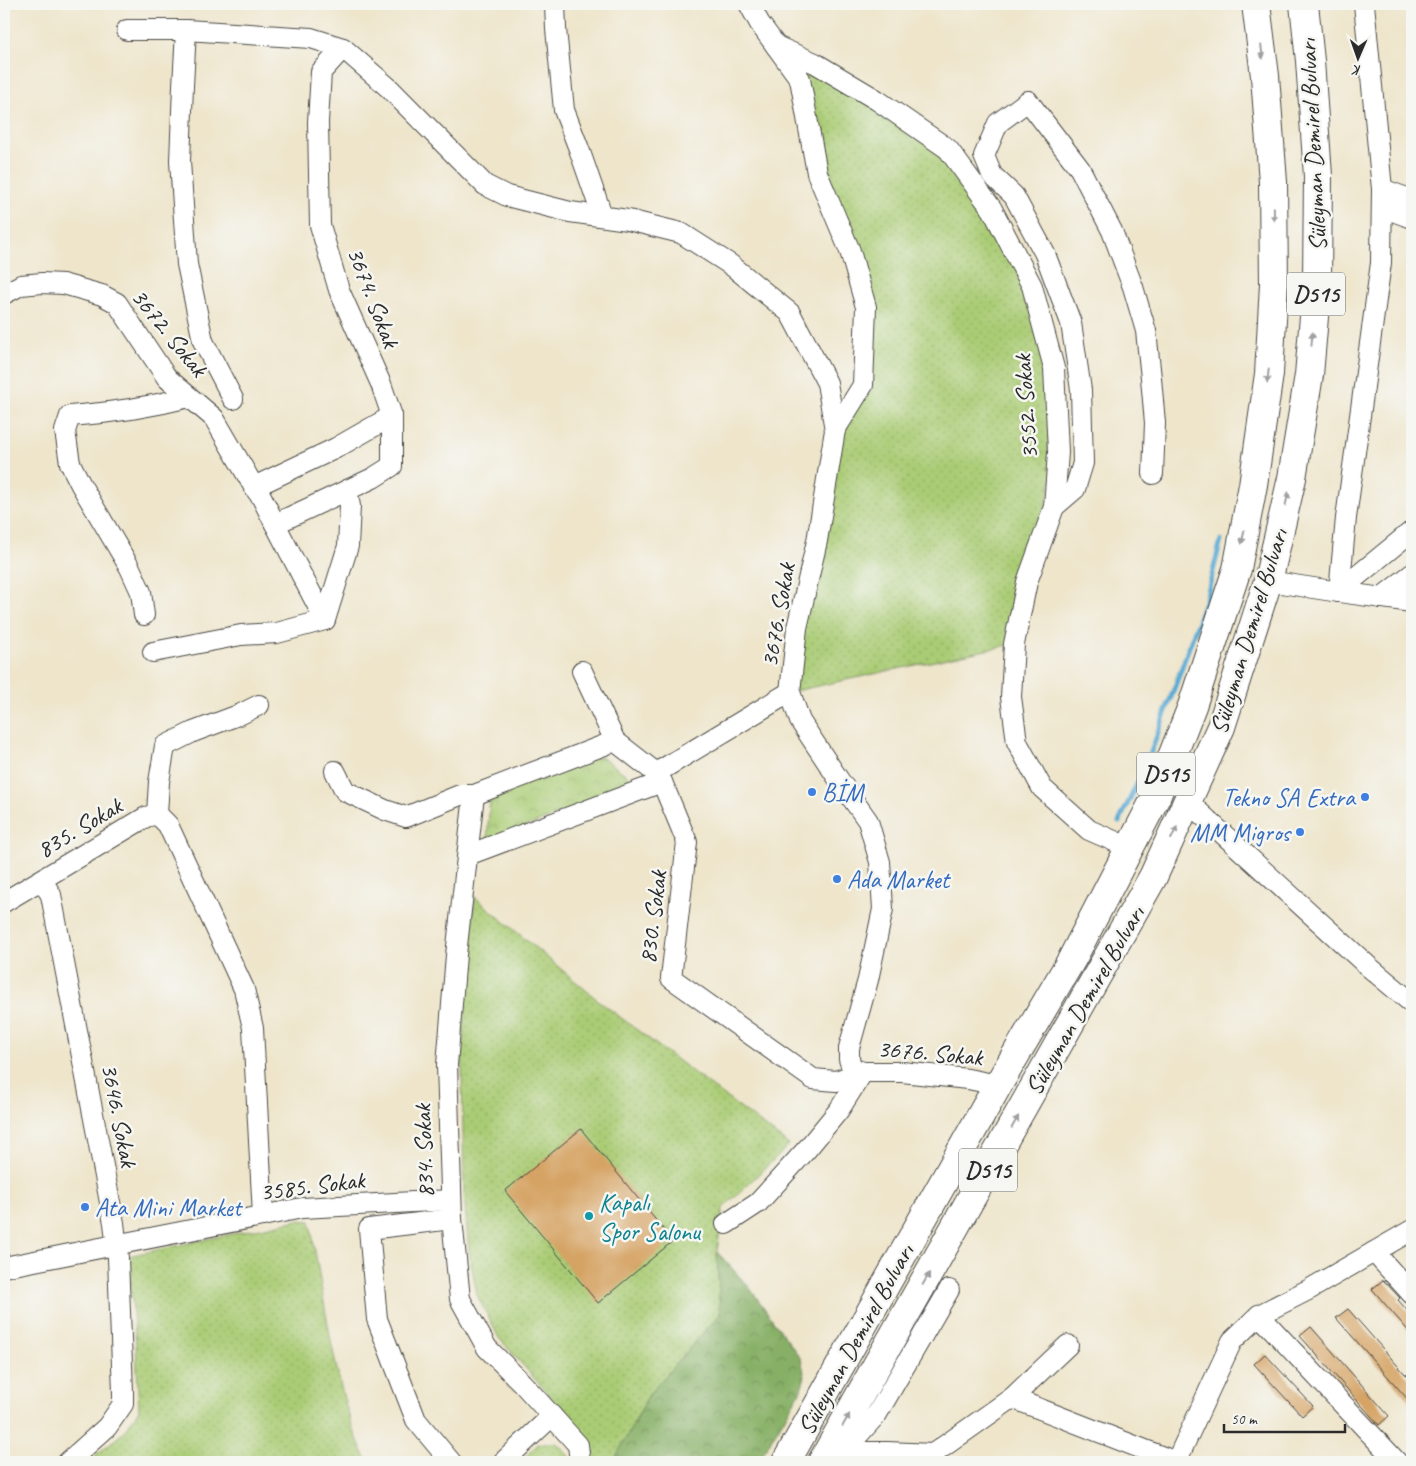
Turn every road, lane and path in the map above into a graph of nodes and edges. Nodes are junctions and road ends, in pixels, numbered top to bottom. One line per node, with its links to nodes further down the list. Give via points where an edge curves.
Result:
1 (556, 4): 12 (street, via 564,110)
2 (748, 4): 8 (street)
3 (1256, 4): 44 (highway, Süleyman Demirel Bulvarı / D515, one-way to 44, via 1273,182 1274,284 1269,374 1254,485 1237,569 1192,706 1157,795)
4 (1304, 4): 28 (highway, Süleyman Demirel Bulvarı / D515, one-way to 4, via 1292,478 1308,375 1317,282 1318,176)
5 (1364, 4): 10 (street)
6 (127, 30): 7 (street)
7 (186, 30): 9 (street, via 311,38); 17 (street, via 180,161 187,264 203,340)
8 (776, 46): 18 (street, via 800,79 817,174 850,251 866,307 863,385); 24 (street, 3552. Sokak, via 815,63 877,100 948,150 992,209 1032,286 1054,368 1058,452)
9 (344, 48): 12 (street, 3676. Sokak, via 390,88 484,185 507,196 570,212); 19 (street, 3674. Sokak, via 321,72 318,122 320,225 339,290)
10 (1382, 198): 11 (street); 13 (street); 29 (street, via 1381,263)
11 (1412, 200)
12 (602, 216): 16 (street, 3676. Sokak, via 681,232 731,265 790,313 827,383)
13 (1412, 218)
14 (4, 294): 15 (street, 3672. Sokak, via 21,285 63,284 102,295 117,303 167,378)
15 (189, 397): 22 (street, 3672. Sokak, via 214,418); 32 (street, via 156,405 70,416 65,431 70,463 130,568 141,592)
16 (830, 398): 18 (street); 20 (street, 3676. Sokak)
17 (233, 400)
18 (854, 400): 20 (street)
19 (392, 416): 22 (street, via 336,448); 23 (street, 3674. Sokak, via 392,466)
20 (836, 430): 36 (street, 3676. Sokak, via 818,540 797,628)
21 (1153, 474): 24 (street, via 1155,423 1146,331 1133,287 1112,231 1080,169 1028,101 998,123 984,156 992,175 1014,196 1045,254 1071,323 1081,390 1083,462 1075,489)
22 (254, 487): 25 (street, 3672. Sokak)
23 (348, 490): 25 (street); 33 (street, via 348,546)
24 (1054, 507): 44 (street, 3552. Sokak, via 1027,582 1014,644 1011,697 1017,742 1042,788 1089,830)
25 (275, 524): 33 (street, 3672. Sokak)
26 (1412, 531): 29 (street)
27 (1412, 574): 30 (street)
28 (1268, 581): 29 (street); 42 (highway, Süleyman Demirel Bulvarı / D515, via 1221,727)
29 (1339, 592): 30 (street)
30 (1381, 598): 31 (street)
31 (1412, 602)
32 (144, 615)
33 (325, 620): 34 (street, via 277,633 241,635)
34 (153, 652)
35 (582, 671): 38 (street, 830. Sokak)
36 (790, 692): 40 (street); 49 (street, 3676. Sokak, via 800,721 868,821 880,862 883,909 849,1048 852,1068)
37 (258, 705): 43 (street, via 165,746)
38 (615, 740): 40 (street, 830. Sokak); 41 (street)
39 (335, 772): 41 (street, via 345,791 406,817 460,795)
40 (659, 777): 45 (street); 49 (street, 830. Sokak, via 687,842 671,978 813,1079 836,1081)
41 (474, 795): 45 (street, 834. Sokak)
42 (1188, 802): 48 (street); 64 (highway, Süleyman Demirel Bulvarı / D515, one-way to 42, via 1154,877)
43 (157, 814): 46 (street, 835. Sokak, via 146,817); 52 (street, via 168,825 244,989 253,1028)
44 (1130, 848): 50 (highway, Süleyman Demirel Bulvarı / D515, via 1072,959)
45 (468, 855): 51 (street, 834. Sokak, via 447,1065)
46 (42, 880): 47 (street, 835. Sokak); 55 (street, 3646. Sokak, via 50,894)
47 (4, 902)
48 (1412, 1003)
49 (863, 1072): 50 (street, 3676. Sokak, via 902,1072); 53 (street, via 839,1110 807,1149 758,1203)
50 (998, 1085): 69 (highway, Süleyman Demirel Bulvarı / D515)
51 (452, 1210): 52 (street, 3585. Sokak, via 302,1208); 63 (street, 834. Sokak, via 460,1298 487,1348); 66 (street, via 369,1229 377,1319 416,1420)
52 (263, 1216): 55 (street, 3585. Sokak)
53 (726, 1224)
54 (1412, 1231): 56 (street)
55 (117, 1244): 57 (street, 3585. Sokak); 65 (street, 3646. Sokak, via 123,1404 107,1427)
56 (1374, 1252): 59 (street); 60 (street)
57 (4, 1267)
58 (949, 1290): 64 (street, via 877,1414)
59 (1412, 1294)
60 (1259, 1314): 62 (street, via 1232,1341 1176,1462); 70 (street)
61 (1068, 1345): 62 (street)
62 (1012, 1398): 64 (street, via 933,1454)
63 (552, 1416): 67 (street); 68 (street, 834. Sokak, via 578,1445)
64 (831, 1455)
65 (68, 1462)
66 (450, 1462)
67 (503, 1462)
68 (580, 1462)
69 (786, 1462)
70 (1397, 1462)

